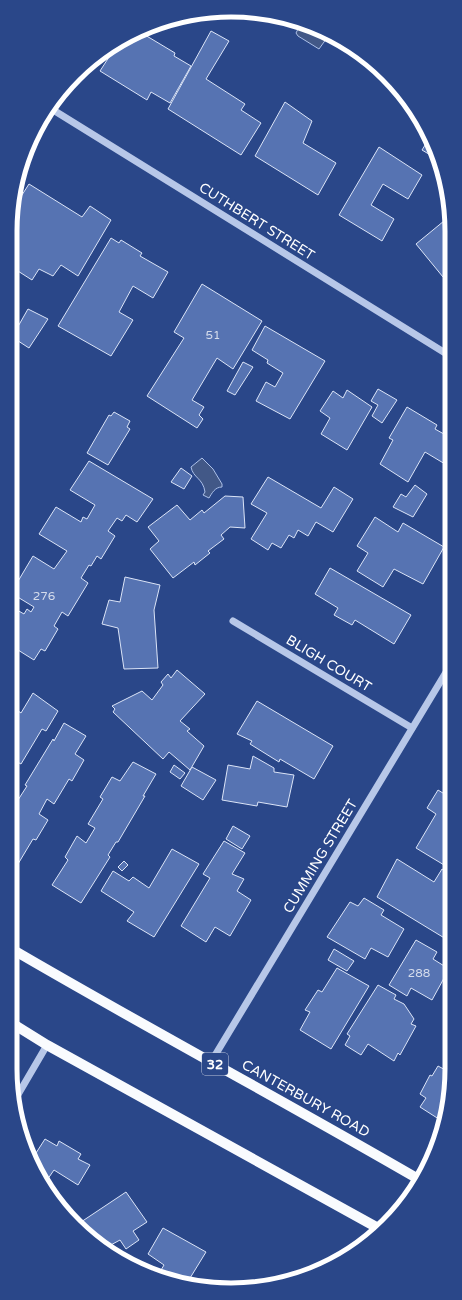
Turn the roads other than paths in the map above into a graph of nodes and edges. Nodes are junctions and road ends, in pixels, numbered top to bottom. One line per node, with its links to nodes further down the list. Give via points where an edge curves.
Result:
1 (54, 111): 2 (street, CUTHBERT STREET)
2 (445, 353)
3 (233, 620): 5 (street, BLIGH COURT)
4 (445, 674): 5 (street, CUMMING STREET)
5 (412, 728): 9 (street, CUMMING STREET)
6 (17, 952): 9 (main road, CANTERBURY ROAD / 32)
7 (17, 1026): 8 (main road)
8 (47, 1044): 10 (street); 12 (main road)
9 (211, 1062): 11 (main road, CANTERBURY ROAD / 32)
10 (19, 1094)
11 (415, 1177)
12 (375, 1227)

